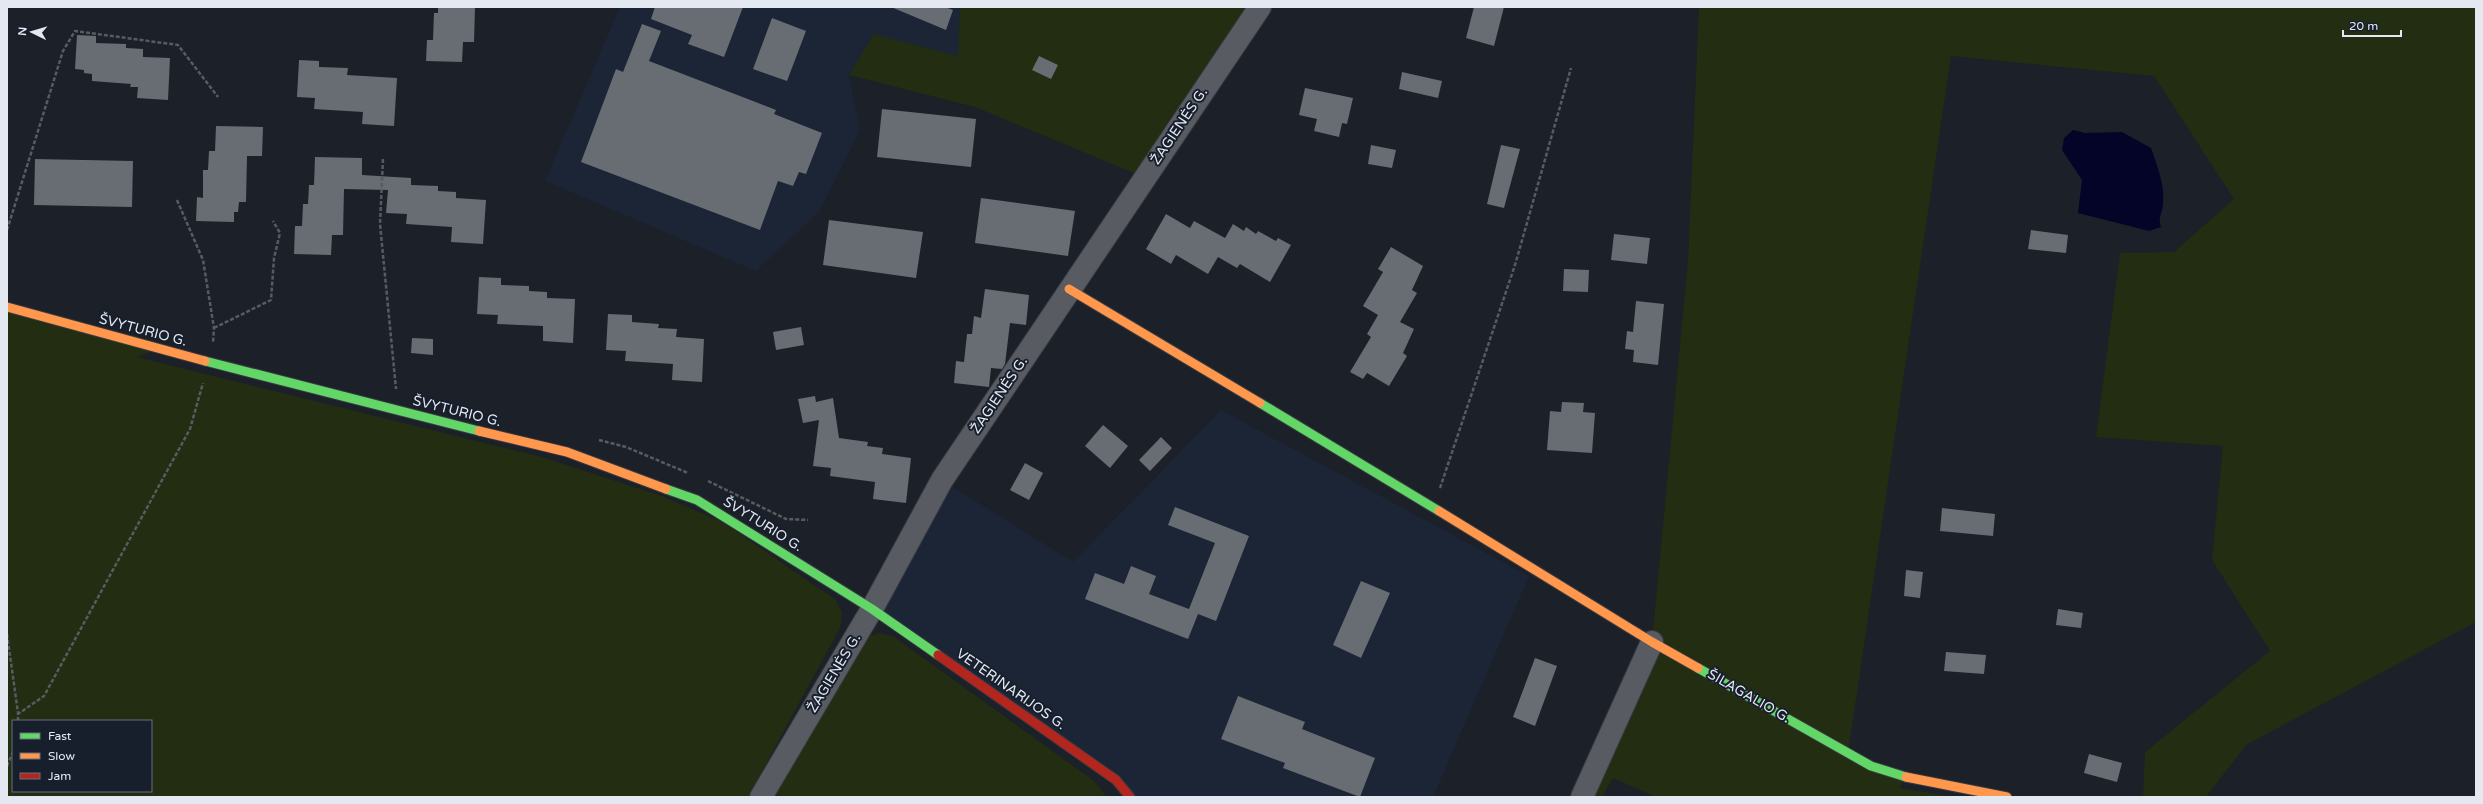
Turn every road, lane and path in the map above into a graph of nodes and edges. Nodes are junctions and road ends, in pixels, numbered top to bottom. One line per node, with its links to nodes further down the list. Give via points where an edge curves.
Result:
1 (1260, 7): 8 (street, ŽAGIENĖS G.)
2 (1571, 68): 13 (path, via 1515,265)
3 (218, 97): 7 (path, via 178,45 75,32 63,51)
4 (383, 159): 12 (path, via 380,224)
5 (177, 200): 10 (path, via 203,260)
6 (273, 221): 10 (path, via 280,233 274,258 271,300)
7 (7, 230)
8 (1069, 289): 13 (street, ŠILAGALIO G.); 14 (street, ŽAGIENĖS G., via 942,480)
9 (7, 307): 11 (street, ŠVYTURIO G.)
10 (214, 328): 11 (path)
11 (208, 362): 14 (street, ŠVYTURIO G., via 567,452 697,500); 17 (path, via 190,429 44,696)
12 (396, 390)
13 (1433, 507): 16 (street, ŠILAGALIO G.)
14 (872, 609): 21 (street, ŽAGIENĖS G.); 22 (street, VETERINARIJOS G., via 1116,780)
15 (7, 634): 17 (path)
16 (1652, 642): 23 (street); 24 (street, ŠILAGALIO G., via 1871,766 1905,777)
17 (18, 714): 18 (path)
18 (18, 720)
19 (12, 754): 20 (path)
20 (7, 766)
21 (761, 797)
22 (1130, 797)
23 (1582, 797)
24 (2007, 797)

